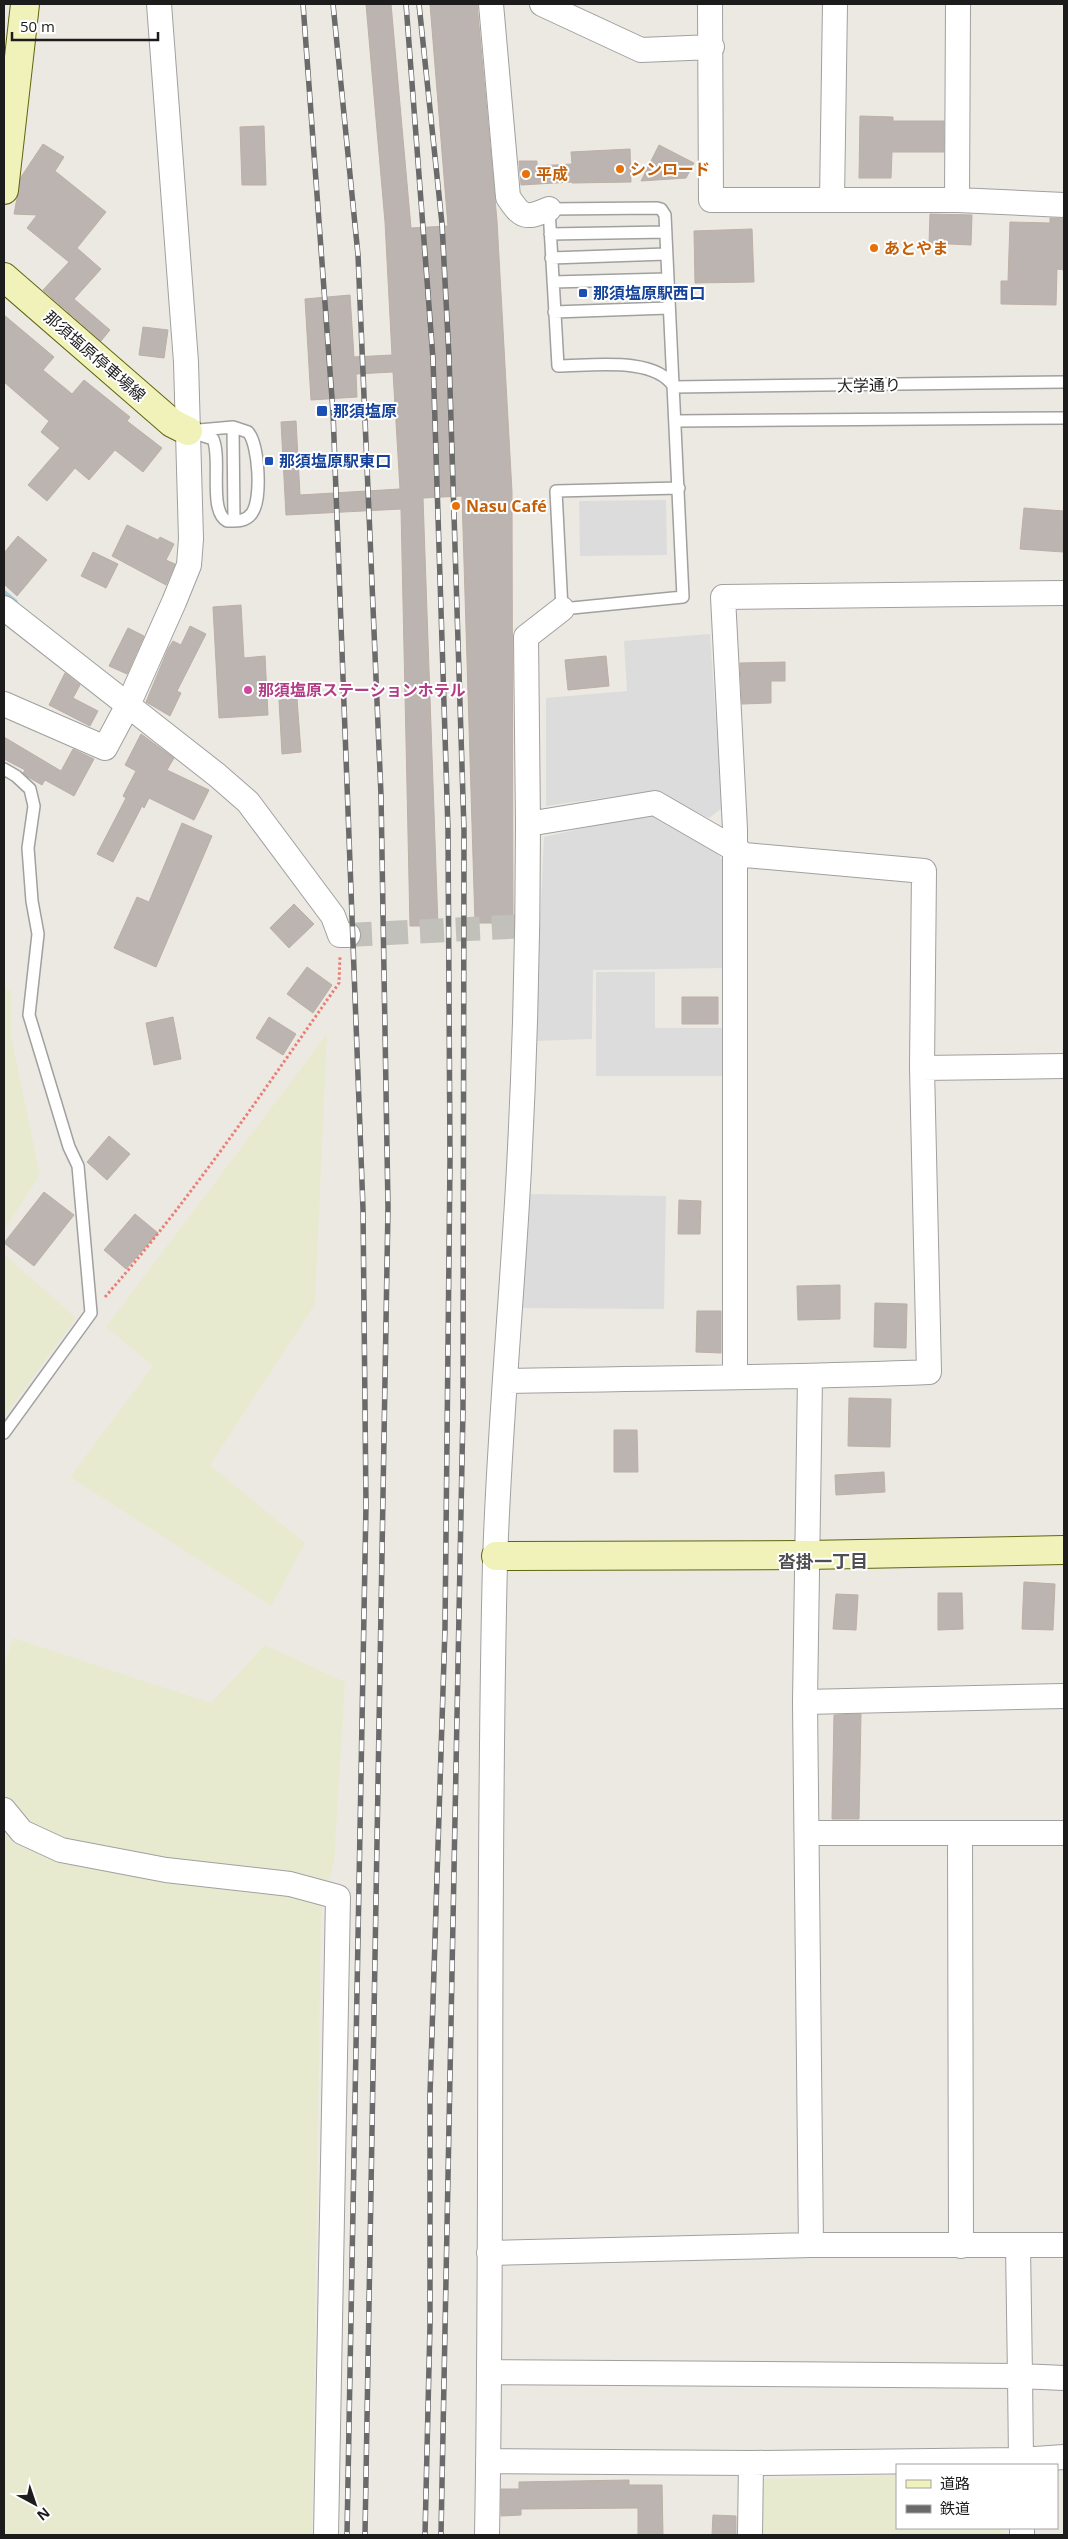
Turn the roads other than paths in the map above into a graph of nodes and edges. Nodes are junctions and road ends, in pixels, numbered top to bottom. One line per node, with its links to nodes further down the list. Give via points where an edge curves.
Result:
1 (25, 4): 9 (street)
2 (160, 4): 28 (street, via 186,362)
3 (491, 4): 13 (street, via 508,197 522,215 530,217)
4 (542, 4): 8 (street, via 641,50)
5 (710, 4): 8 (street)
6 (835, 4): 10 (street)
7 (958, 4): 11 (street)
8 (712, 47): 10 (street, via 711,200)
9 (4, 190)
10 (832, 200): 11 (street)
11 (957, 200): 12 (street)
12 (1064, 205)
13 (548, 209): 14 (lane, via 657,208 665,215); 15 (lane)
14 (666, 232): 15 (lane); 16 (lane)
15 (550, 234): 17 (lane)
16 (666, 254): 17 (lane); 19 (lane)
17 (551, 258): 20 (lane)
18 (4, 277): 28 (street, 那須塩原停車場線, via 172,423)
19 (667, 279): 20 (lane); 21 (lane)
20 (552, 282): 22 (lane)
21 (668, 308): 22 (lane); 24 (lane)
22 (554, 312): 24 (lane, via 558,366 649,368 669,378)
23 (1064, 382): 24 (lane, 大学通り)
24 (674, 387): 26 (lane)
25 (1064, 418): 26 (lane)
26 (677, 421): 29 (lane)
27 (233, 428): 28 (lane); 30 (lane); 30 (lane, via 242,428 253,438 258,476 253,512 241,521)
28 (188, 431): 30 (lane, via 213,439 217,447 217,505 223,519); 35 (street, via 189,565)
29 (679, 488): 33 (lane, via 683,597); 33 (lane, via 556,491)
30 (234, 521)
31 (1064, 593): 38 (street, via 723,597)
32 (4, 608): 35 (street)
33 (562, 609): 37 (street, via 526,637)
34 (4, 704): 35 (street, via 105,748)
35 (128, 705): 39 (street, via 248,802)
36 (4, 769): 45 (lane, via 30,789 34,806 28,848 38,934 29,1015 69,1147 78,1166 92,1313)
37 (528, 824): 38 (street, via 655,803); 44 (street, via 528,926 519,1167)
38 (735, 848): 41 (street, via 745,855 924,871); 42 (street)
39 (344, 934)
40 (1064, 1066): 41 (street)
41 (922, 1068): 43 (street, via 929,1372)
42 (735, 1376): 43 (street); 44 (street)
43 (810, 1377): 48 (street)
44 (505, 1381): 47 (street)
45 (4, 1433)
46 (1064, 1550): 48 (street)
47 (496, 1556): 48 (street); 59 (street, via 491,1767)
48 (806, 1556): 50 (street)
49 (1064, 1696): 50 (street)
50 (805, 1702): 52 (street)
51 (4, 1810): 67 (street, via 22,1832 60,1850 166,1870 290,1884 338,1897)
52 (807, 1833): 53 (street); 55 (street)
53 (960, 1833): 54 (street); 57 (street)
54 (1064, 1833)
55 (811, 2245): 57 (street); 59 (street)
56 (1064, 2245): 58 (street)
57 (961, 2246): 58 (street)
58 (1018, 2246): 61 (street)
59 (489, 2253): 60 (street)
60 (489, 2372): 61 (street); 64 (street)
61 (1020, 2376): 62 (street); 66 (street)
62 (1064, 2378)
63 (1064, 2457): 66 (street)
64 (488, 2461): 65 (street); 68 (street)
65 (751, 2463): 66 (street); 69 (street)
66 (1021, 2463)
67 (326, 2535)
68 (487, 2535)
69 (750, 2535)

